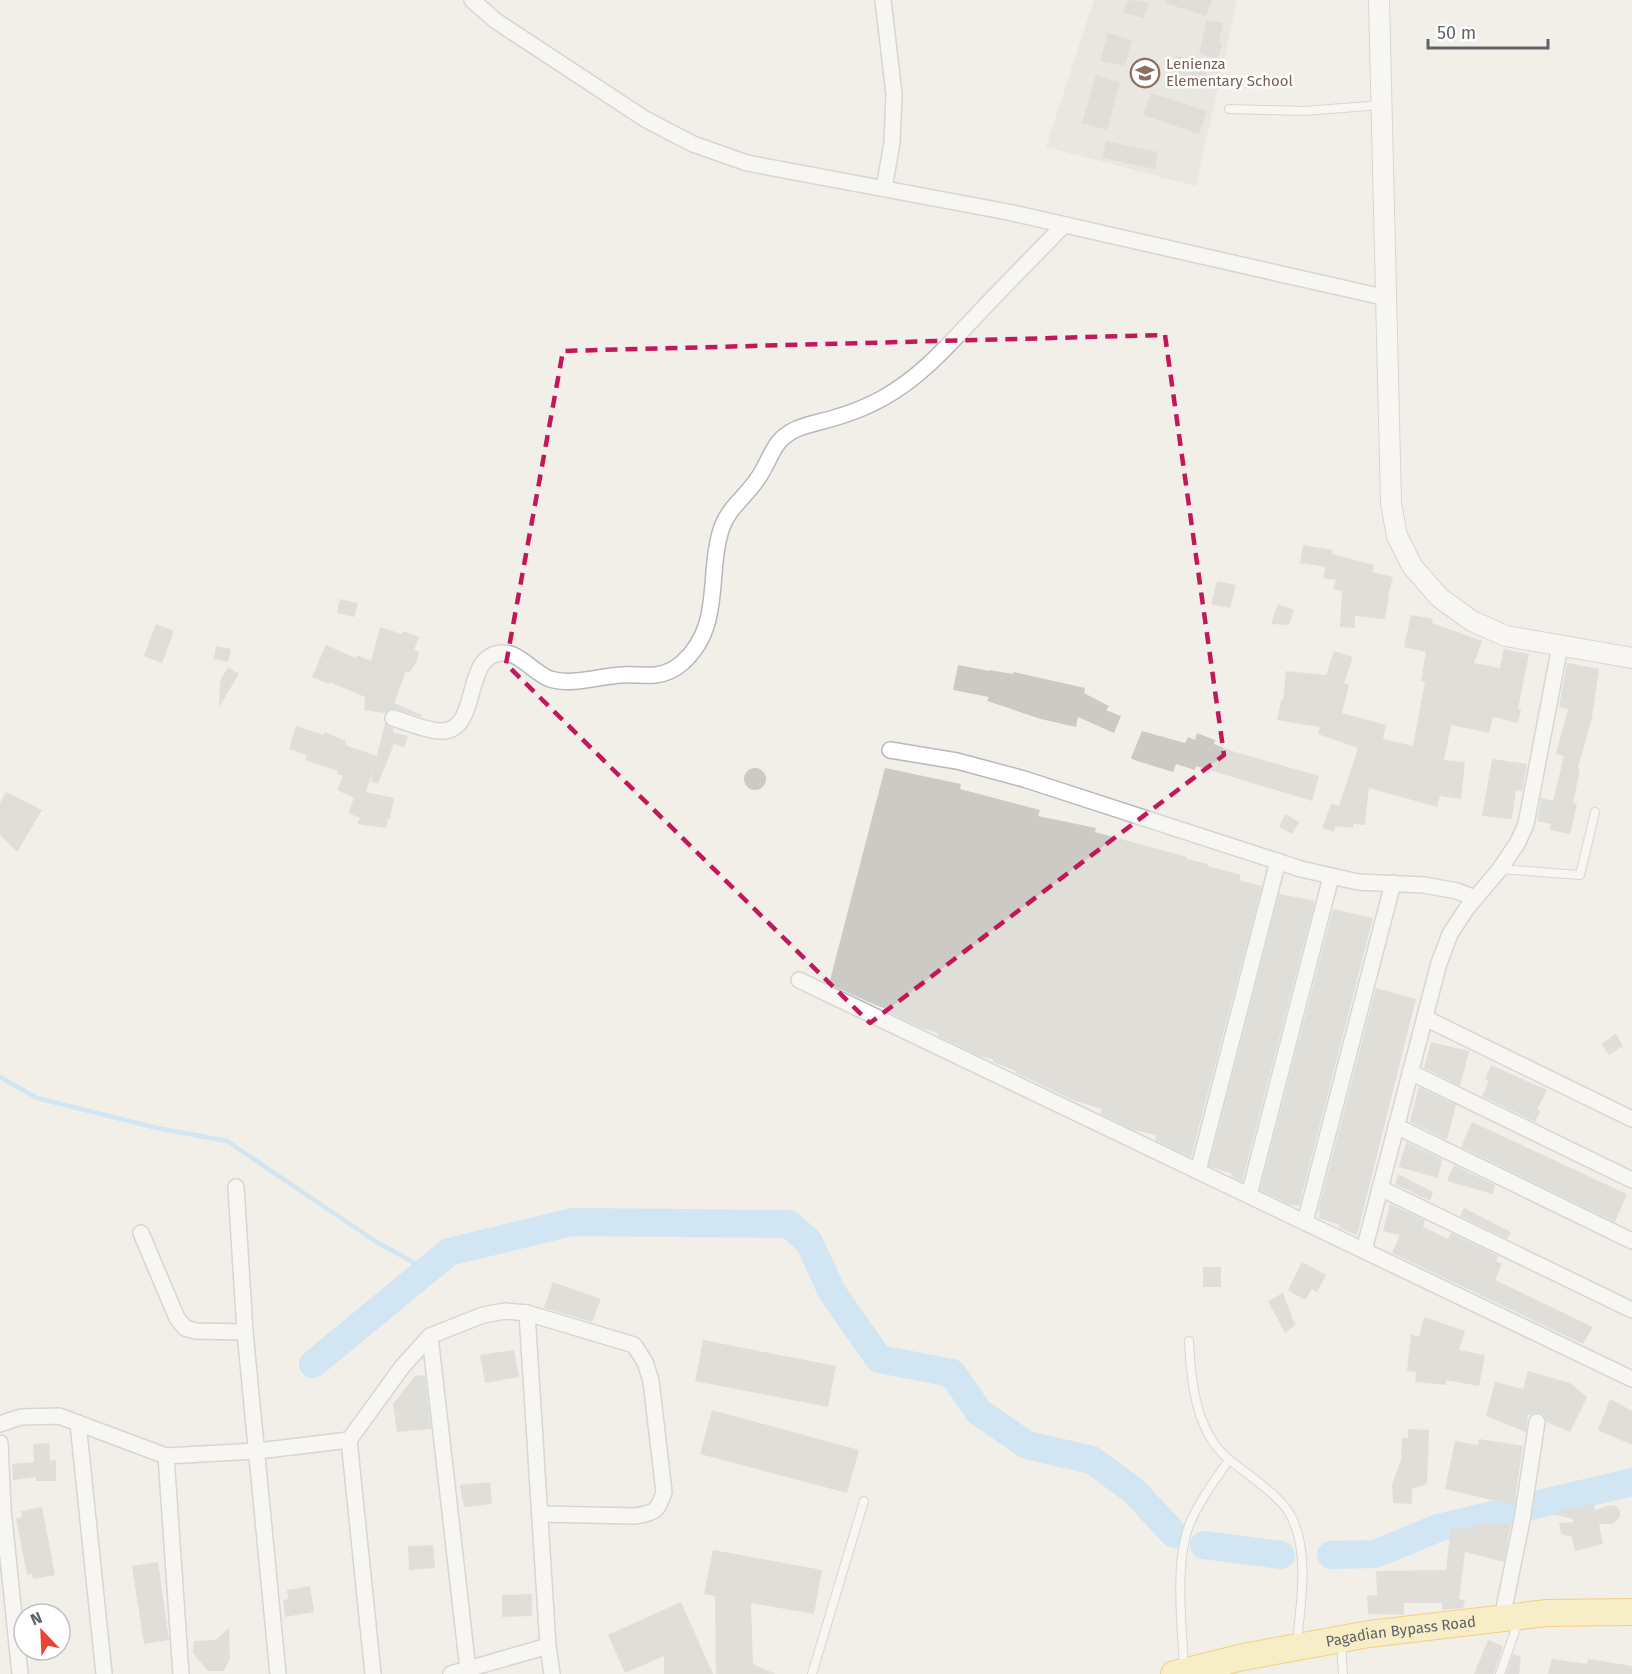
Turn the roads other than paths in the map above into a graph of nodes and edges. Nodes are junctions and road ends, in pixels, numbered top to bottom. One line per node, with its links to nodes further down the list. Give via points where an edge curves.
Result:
1 (472, 0): 6 (street, via 496,21 645,119 693,144 747,163)
2 (883, 0): 6 (street, via 894,94 892,143)
3 (1379, 0): 4 (street)
4 (1382, 105): 5 (lane, via 1305,111); 8 (street)
5 (1229, 109)
6 (884, 188): 7 (street)
7 (1064, 225): 8 (street); 11 (street, via 914,379 860,410 800,427 784,436 722,526 716,549 711,614 697,644 682,663 655,675 610,675 565,682 548,678 513,654 502,653 483,662 469,703 454,728 441,732)
8 (1387, 298): 9 (street, via 1391,503 1398,536 1412,566 1440,598 1472,621 1506,636)
9 (1560, 646): 10 (street); 15 (street, via 1526,824)
10 (1632, 658)
11 (393, 718)
12 (890, 750): 14 (street, via 1024,778)
13 (1595, 812): 15 (lane, via 1580,875)
14 (1278, 861): 16 (street); 24 (street)
15 (1500, 869): 18 (street)
16 (1331, 877): 17 (street); 28 (street)
17 (1393, 883): 18 (street, via 1457,891); 29 (street)
18 (1475, 898): 20 (street, via 1450,934 1438,963)
19 (799, 980): 24 (street)
20 (1425, 1018): 21 (street); 22 (street)
21 (1410, 1072): 23 (street); 25 (street)
22 (1632, 1119)
23 (1396, 1126): 27 (street); 31 (street)
24 (1198, 1171): 28 (street)
25 (1632, 1180)
26 (236, 1187): 35 (street)
27 (1380, 1188): 32 (street); 33 (street)
28 (1249, 1195): 29 (street)
29 (1305, 1222): 32 (street)
30 (141, 1233): 35 (street, via 177,1318 185,1328)
31 (1632, 1241)
32 (1364, 1250): 38 (street)
33 (1632, 1310)
34 (527, 1313): 36 (street, via 483,1315); 49 (street); 49 (street, via 634,1345 651,1381 664,1492 659,1507 651,1514)
35 (245, 1332): 44 (street)
36 (429, 1336): 42 (street, via 402,1366); 55 (street)
37 (1189, 1341): 46 (lane, via 1196,1402 1209,1436)
38 (1632, 1379)
39 (1537, 1422): 51 (street)
40 (78, 1423): 41 (street, via 42,1415); 45 (street); 58 (street)
41 (0, 1424)
42 (349, 1440): 44 (street); 61 (street)
43 (0, 1443): 48 (street)
44 (258, 1451): 45 (street); 60 (street)
45 (166, 1456): 59 (street)
46 (1229, 1460): 54 (lane, via 1257,1481 1291,1516 1302,1558); 56 (lane, via 1190,1525 1180,1589)
47 (864, 1501): 64 (lane)
48 (2, 1510): 57 (street)
49 (540, 1514): 53 (street)
50 (1632, 1612): 51 (highway, Pagadian Bypass Road)
51 (1512, 1617): 52 (highway, Pagadian Bypass Road); 66 (lane)
52 (1341, 1639): 54 (highway, Pagadian Bypass Road); 65 (lane)
53 (548, 1646): 55 (street); 63 (street)
54 (1297, 1646): 56 (highway, Pagadian Bypass Road)
55 (468, 1670): 62 (street)
56 (1179, 1672)
57 (20, 1674)
58 (104, 1674)
59 (181, 1674)
60 (278, 1674)
61 (373, 1674)
62 (451, 1674)
63 (552, 1674)
64 (812, 1674)
65 (1342, 1674)
66 (1500, 1674)

